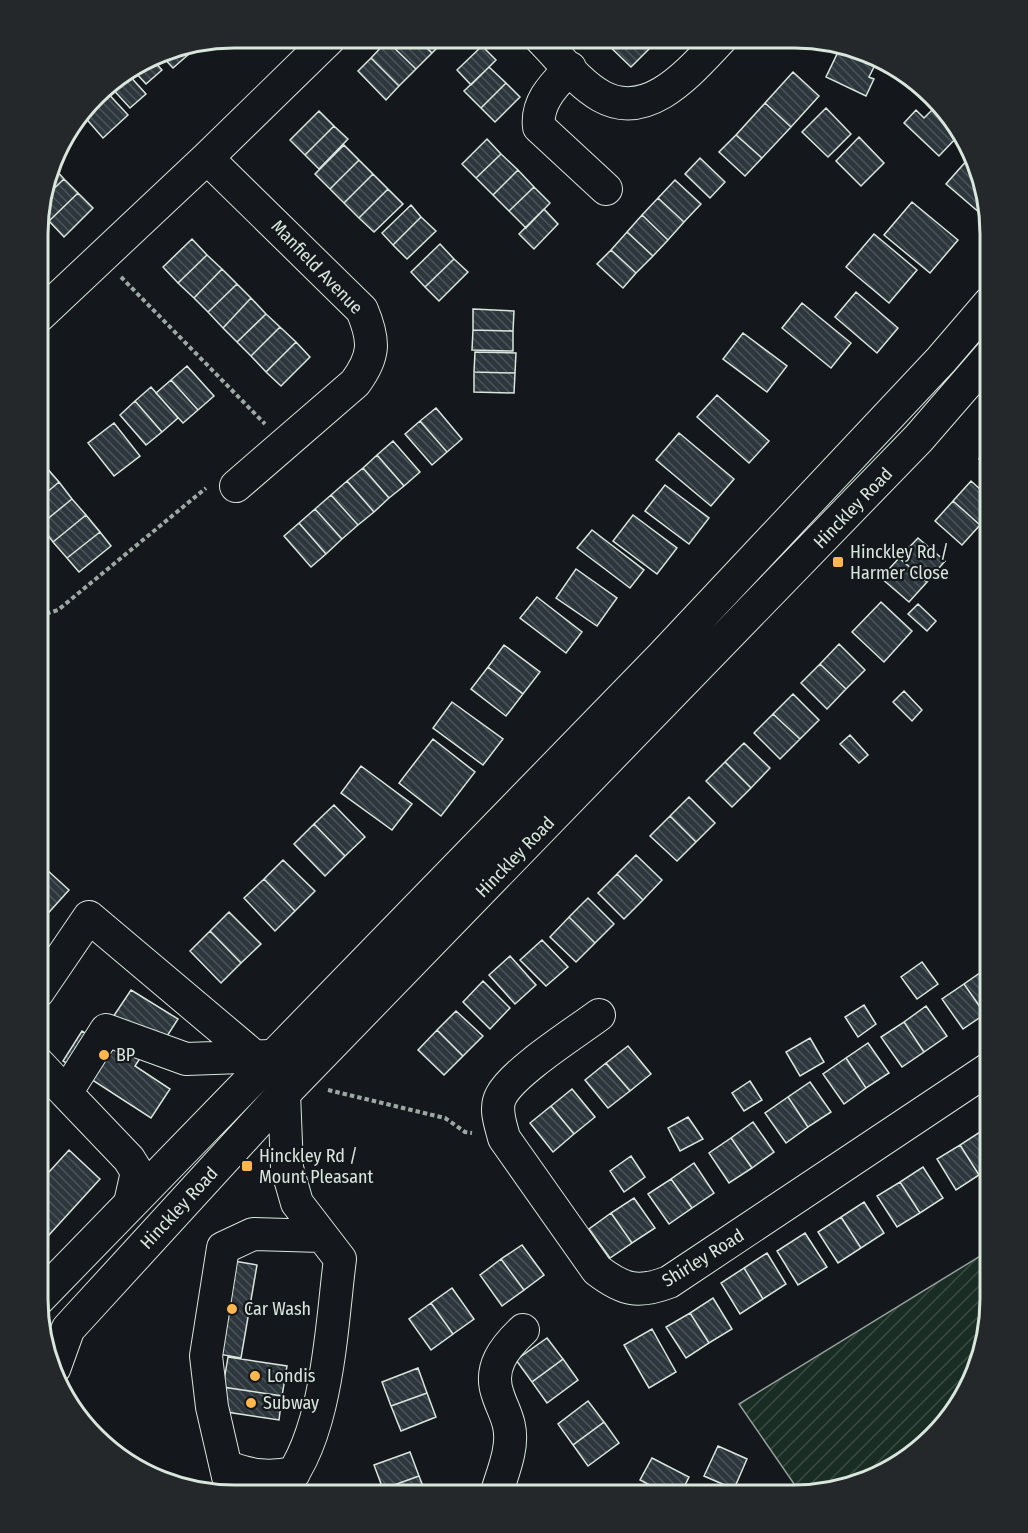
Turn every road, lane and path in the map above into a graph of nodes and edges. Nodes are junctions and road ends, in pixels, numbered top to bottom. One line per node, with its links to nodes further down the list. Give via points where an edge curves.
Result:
1 (320, 48): 5 (street)
2 (550, 48): 4 (street)
3 (712, 48): 4 (street, via 680,82 639,100 618,102 602,97)
4 (570, 68): 6 (street, via 542,103 537,116 539,127)
5 (207, 158): 7 (street); 11 (street, Manfield Avenue, via 362,310 369,328 372,346 368,366 355,383)
6 (606, 189)
7 (101, 257): 8 (street); 11 (path)
8 (48, 304)
9 (980, 315): 16 (highway, Hinckley Road, via 662,657)
10 (980, 368): 19 (highway, Hinckley Road, via 919,438)
11 (284, 445): 12 (street, Manfield Avenue)
12 (236, 486): 13 (path, via 208,487 58,610)
13 (48, 613)
14 (48, 977): 16 (street, via 89,917)
15 (599, 1015): 21 (street, Shirley Road, via 514,1080 500,1097 498,1113)
16 (263, 1056): 20 (street, via 186,1059 106,1030); 22 (highway, Hinckley Road)
17 (48, 1074): 20 (street)
18 (980, 1075): 21 (street, Shirley Road, via 669,1282 650,1290 628,1289 597,1270)
19 (296, 1082): 21 (path, via 445,1118 465,1132); 23 (street, via 287,1168 297,1203); 26 (highway, Hinckley Road, via 68,1329)
20 (66, 1093): 22 (street, via 129,1159 136,1172)
21 (504, 1138)
22 (130, 1203): 24 (highway, Hinckley Road)
23 (321, 1236): 27 (street, via 252,1234 223,1248 206,1356 212,1407); 28 (street, via 340,1259 326,1366 315,1425)
24 (48, 1289)
25 (523, 1330): 29 (street, via 506,1345 494,1378 510,1441)
26 (56, 1352)
27 (230, 1481): 28 (street, via 254,1476)
28 (285, 1484)
29 (499, 1485)

